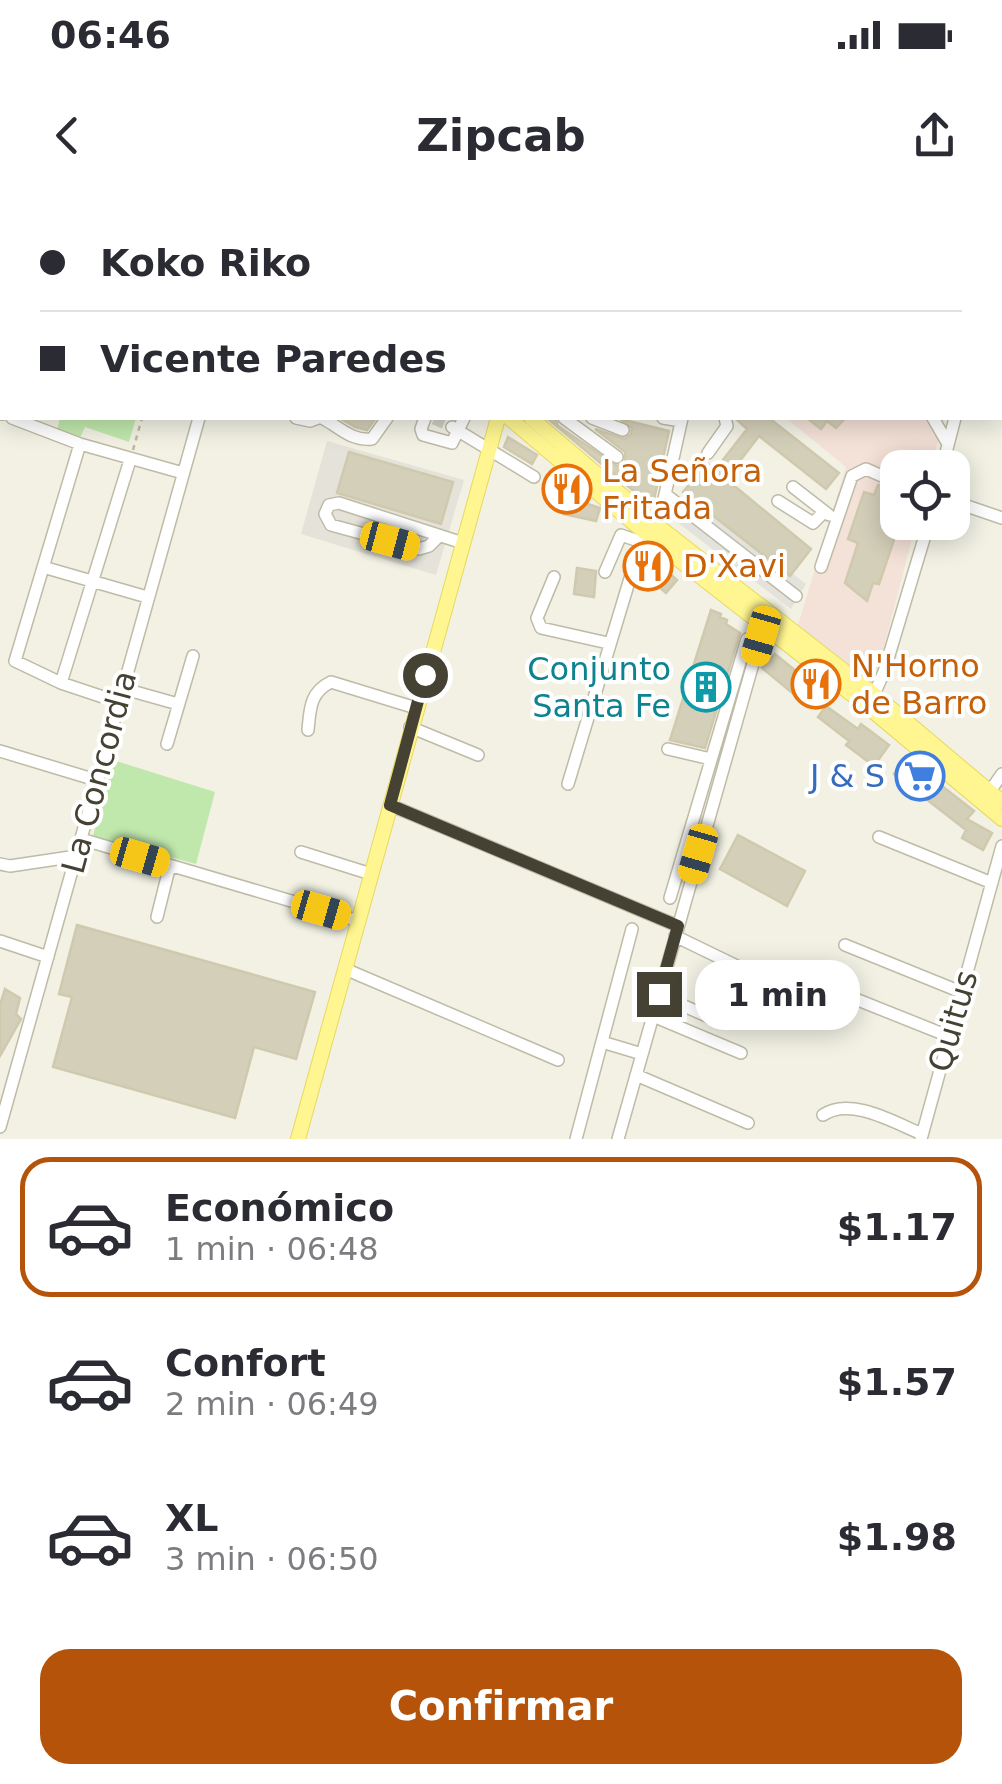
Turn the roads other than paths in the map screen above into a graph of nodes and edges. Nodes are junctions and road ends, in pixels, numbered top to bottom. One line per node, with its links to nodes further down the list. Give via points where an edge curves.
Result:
1 (17, 420): 20 (street)
2 (198, 420): 28 (street, La Concordia)
3 (323, 420): 4 (street, via 363,440 372,439)
4 (386, 420)
5 (429, 420): 17 (street, via 424,435 451,444)
6 (462, 420): 17 (street)
7 (497, 420): 23 (main road)
8 (511, 420): 38 (main road)
9 (533, 420): 22 (main road)
10 (567, 420): 16 (street)
11 (596, 420): 18 (street); 19 (street)
12 (682, 420): 32 (street)
13 (726, 420): 25 (street)
14 (935, 420): 21 (street)
15 (954, 420): 21 (street)
16 (579, 428): 19 (street); 22 (street)
17 (455, 429): 23 (street)
18 (623, 430)
19 (592, 438): 26 (street)
20 (80, 444): 27 (street); 43 (street)
21 (948, 444): 24 (street)
22 (565, 446): 38 (main road)
23 (487, 449): 30 (street); 41 (main road)
24 (946, 450)
25 (708, 453)
26 (617, 457)
27 (130, 460): 28 (street); 46 (street)
28 (182, 473): 48 (street, La Concordia)
29 (880, 475): 37 (street, via 866,469 852,476)
30 (534, 477)
31 (792, 487): 35 (street)
32 (665, 494): 38 (street); 47 (street)
33 (778, 500): 35 (street, via 813,523)
34 (970, 507): 36 (street)
35 (824, 512): 37 (street)
36 (1002, 518)
37 (837, 520): 42 (street)
38 (648, 533): 44 (street, via 621,535); 49 (main road); 50 (street); 54 (main road)
39 (439, 536): 39 (street, via 339,503 325,514 331,525 419,549); 41 (street)
40 (923, 540): 54 (street)
41 (462, 544): 57 (main road)
42 (820, 567)
43 (43, 568): 46 (street); 52 (street, via 16,660)
44 (605, 572)
45 (554, 578): 50 (street, via 536,618 541,628)
46 (94, 580): 48 (street); 52 (street)
47 (796, 596)
48 (147, 598): 53 (street, La Concordia)
49 (762, 630): 54 (main road); 64 (street, via 747,638); 85 (street)
50 (608, 644): 67 (street)
51 (193, 656): 56 (street)
52 (61, 683): 55 (street)
53 (122, 688): 55 (street, La Concordia); 56 (street)
54 (871, 701): 68 (main road); 71 (main road)
55 (118, 702): 66 (street, La Concordia)
56 (178, 704): 60 (street)
57 (416, 708): 58 (main road); 59 (street, via 331,682 311,700)
58 (410, 727): 63 (street); 70 (main road)
59 (308, 730)
60 (167, 744)
61 (668, 749): 64 (street)
62 (0, 751): 66 (street)
63 (478, 755)
64 (711, 759): 81 (street)
65 (1002, 774): 68 (street)
66 (96, 780): 73 (street, La Concordia)
67 (568, 784)
68 (990, 791): 69 (main road)
69 (1002, 802)
70 (390, 805): 79 (main road); 85 (street)
71 (1002, 819)
72 (879, 837): 80 (street)
73 (81, 840): 76 (street, La Concordia); 78 (street)
74 (1002, 846): 80 (street, Quitus)
75 (301, 852): 79 (street)
76 (76, 856): 77 (street); 88 (street, La Concordia)
77 (0, 864)
78 (170, 865): 82 (street); 83 (street)
79 (371, 874): 83 (main road)
80 (992, 883): 92 (street, Quitus)
81 (670, 898)
82 (157, 916)
83 (358, 920): 89 (main road)
84 (632, 930): 97 (street)
85 (676, 931): 90 (street); 93 (street)
86 (0, 941): 88 (street)
87 (845, 945): 92 (street)
88 (48, 957): 102 (street, La Concordia)
89 (345, 969): 100 (street); 108 (main road)
90 (745, 970)
91 (828, 988): 96 (street)
92 (961, 992): 96 (street, Quitus)
93 (659, 994): 94 (street, via 716,1020); 95 (street)
94 (731, 995)
95 (653, 1016): 98 (street); 99 (street)
96 (948, 1036): 107 (street, Quitus)
97 (602, 1042): 98 (street); 109 (street)
98 (642, 1054): 103 (street)
99 (741, 1054)
100 (558, 1060)
101 (0, 1067): 102 (street)
102 (16, 1072): 106 (street, La Concordia)
103 (636, 1075): 105 (street); 110 (street)
104 (824, 1115): 107 (street, via 850,1107)
105 (748, 1123)
106 (0, 1127)
107 (921, 1136)
108 (298, 1139)
109 (576, 1139)
110 (618, 1139)

